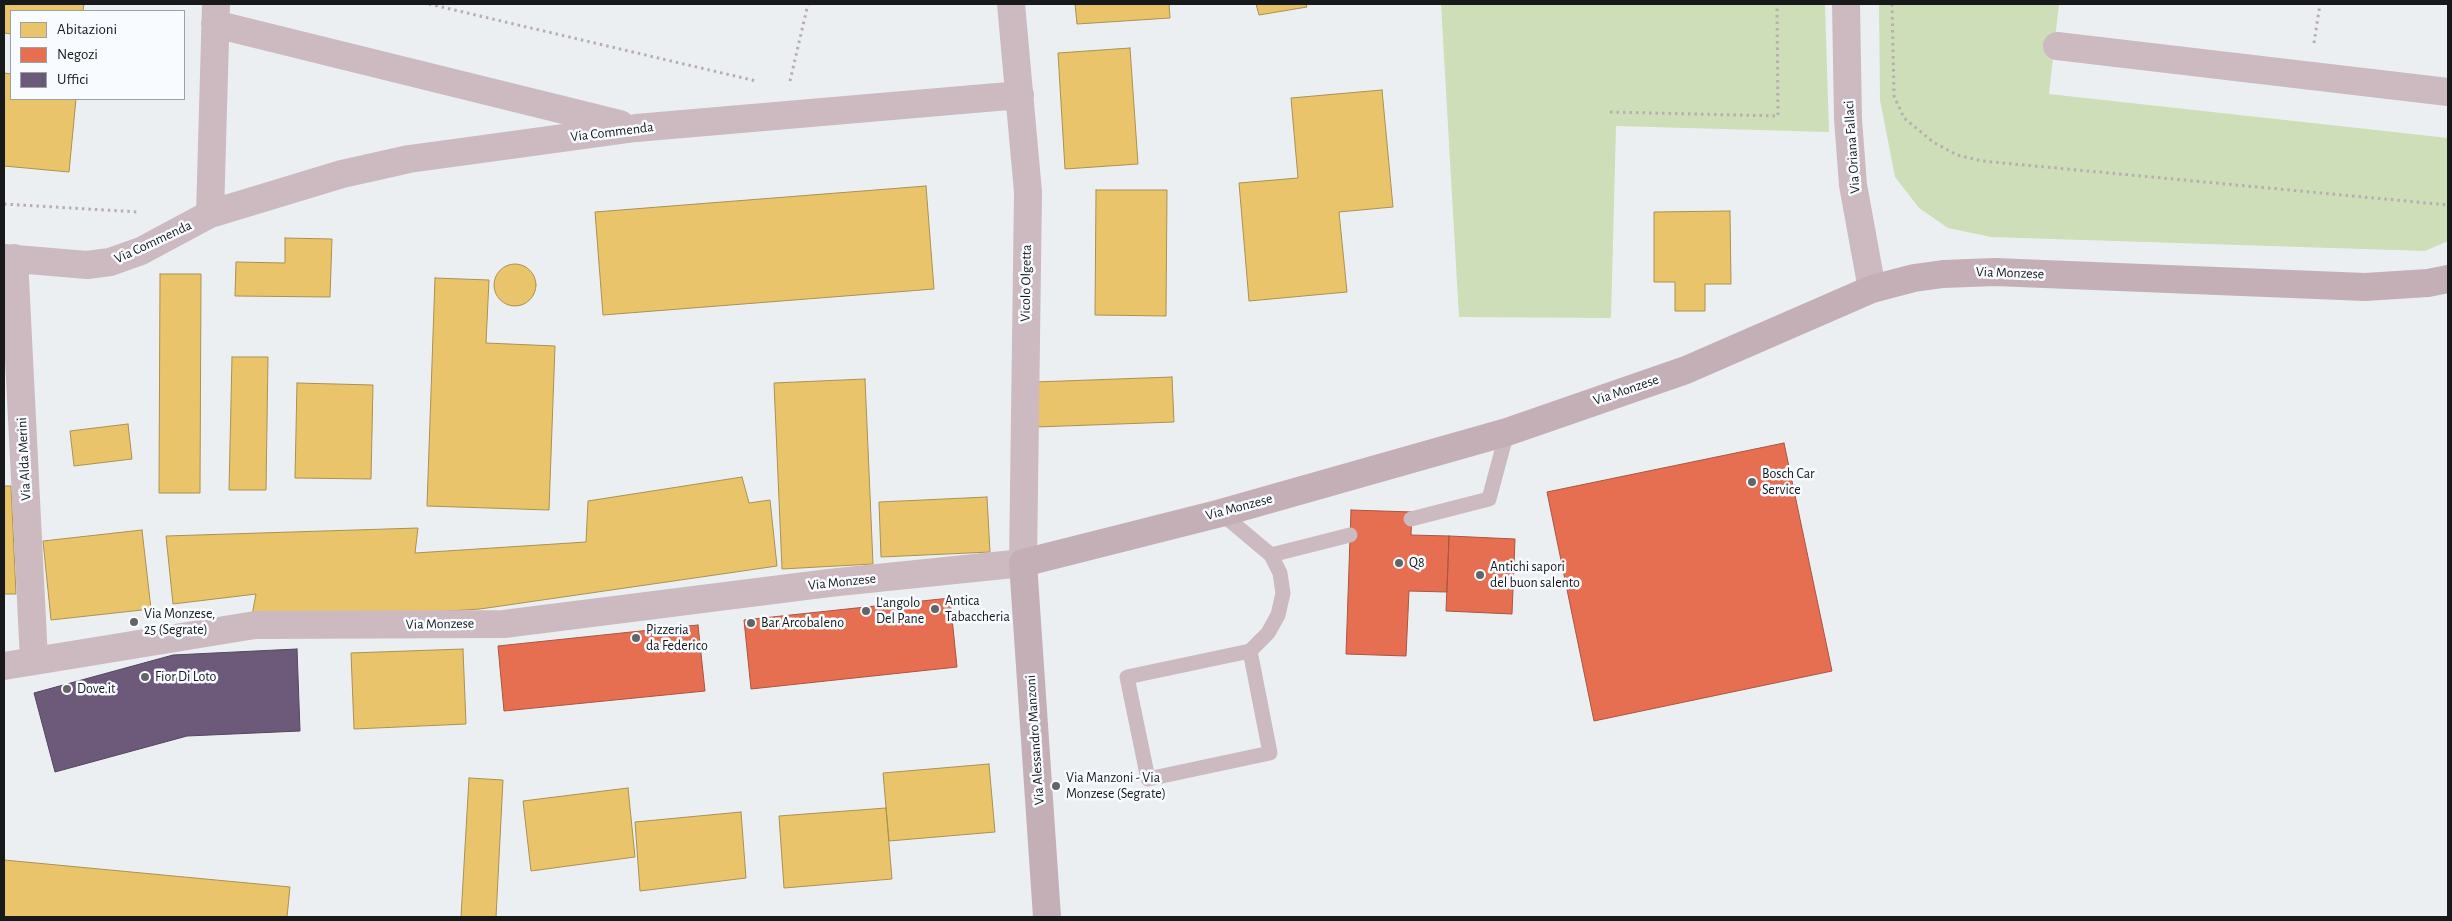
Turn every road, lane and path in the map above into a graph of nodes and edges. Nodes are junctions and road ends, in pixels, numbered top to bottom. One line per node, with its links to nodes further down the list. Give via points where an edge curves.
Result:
1 (429, 4): 9 (path)
2 (808, 4): 10 (path)
3 (1011, 4): 12 (street, Vicolo Olgetta)
4 (1777, 4): 13 (path, via 1778,116)
5 (1846, 4): 21 (street, Via Oriana Fallaci, via 1853,185)
6 (1892, 4): 16 (path, via 1894,96 1904,118 1933,142 1957,155 1982,162)
7 (215, 14): 14 (street); 18 (street)
8 (2057, 46): 11 (street)
9 (759, 82)
10 (788, 89)
11 (2448, 92)
12 (1020, 95): 14 (street, Via Commenda); 27 (street, Vicolo Olgetta, via 1028,192)
13 (1610, 112)
14 (636, 128): 18 (street, Via Commenda, via 409,159 342,174)
15 (4, 204): 17 (path)
16 (2448, 205)
17 (143, 212)
18 (210, 214): 19 (street, Via Commenda, via 141,251 110,262 87,265)
19 (9, 258): 29 (street, Via Alda Merini)
20 (2448, 279): 21 (street, Via Monzese, via 2365,287 1970,272 1914,278)
21 (1872, 289): 22 (street, Via Monzese, via 1686,370)
22 (1507, 432): 23 (street, Via Monzese); 24 (lane, via 1489,499)
23 (1221, 513): 26 (lane); 27 (street, Via Monzese)
24 (1411, 519)
25 (1350, 535): 26 (lane)
26 (1271, 555): 28 (lane, via 1280,573 1283,593 1278,614 1268,633)
27 (1022, 563): 29 (street, Via Monzese, via 829,583 504,624 255,625); 31 (street, Via Alessandro Manzoni)
28 (1250, 651): 28 (lane, via 1127,677 1148,779 1270,753)
29 (34, 660): 30 (street, Via Monzese)
30 (4, 666)
31 (1047, 917)

